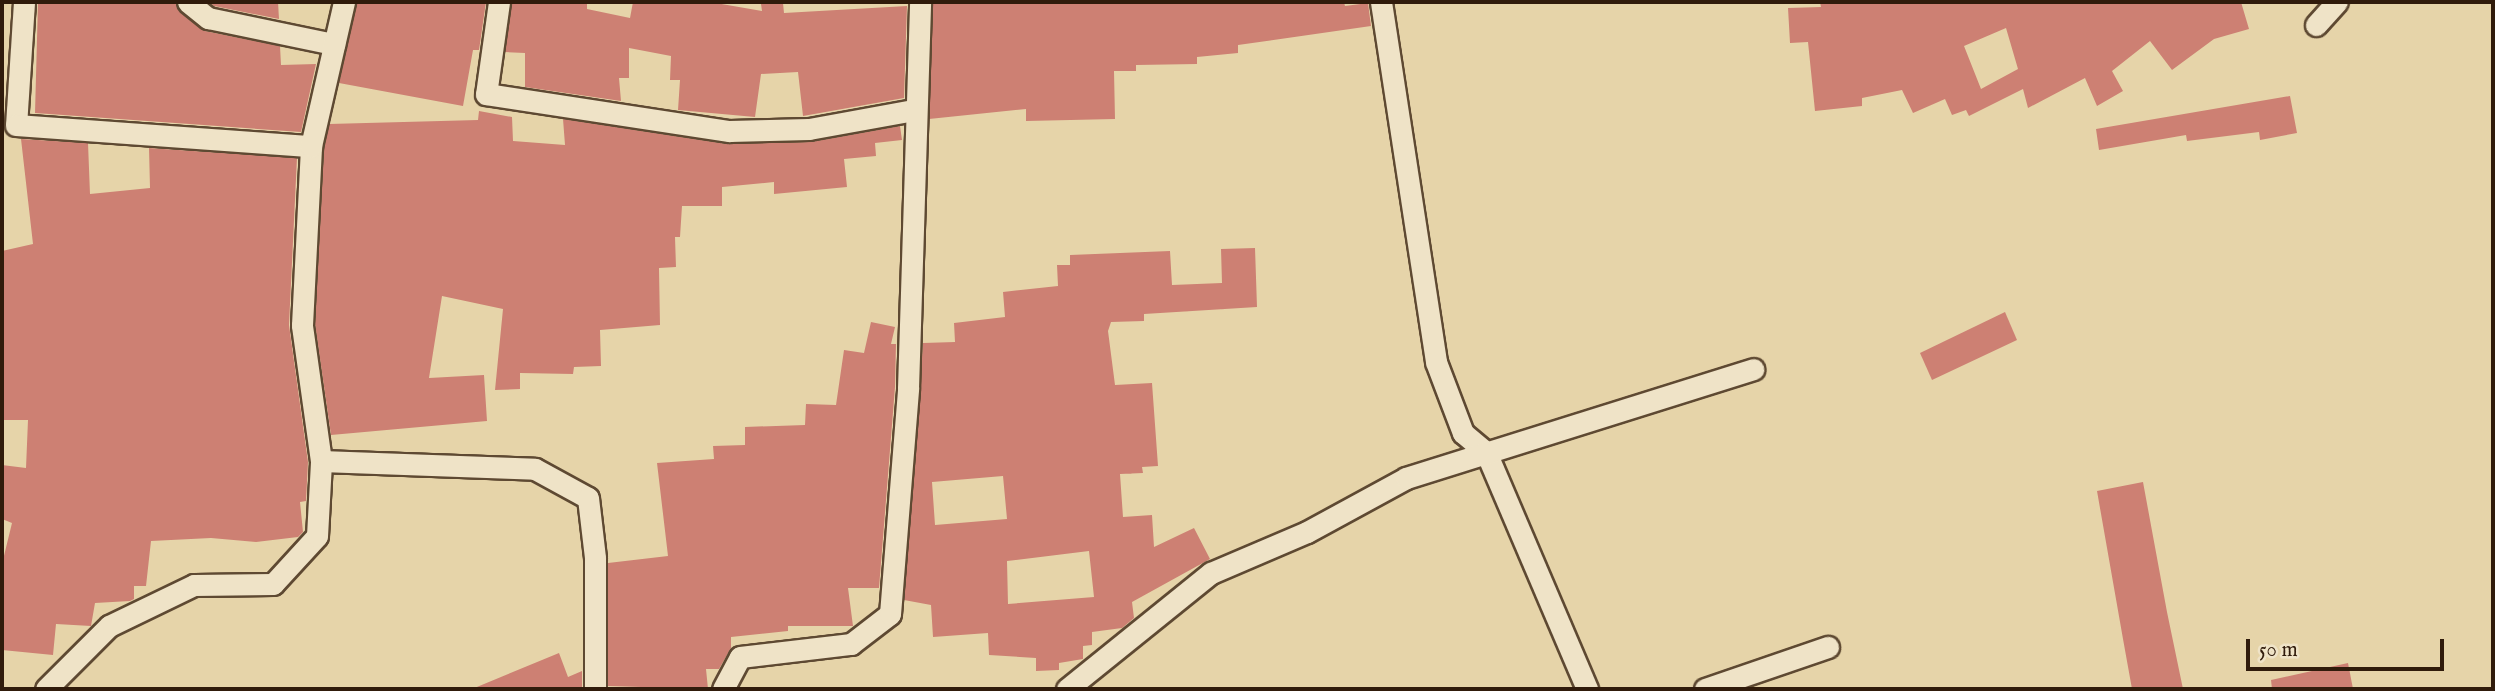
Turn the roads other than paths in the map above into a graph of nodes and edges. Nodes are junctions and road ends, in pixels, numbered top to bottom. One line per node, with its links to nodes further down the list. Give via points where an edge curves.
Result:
1 (24, 2): 11 (street, via 16,125)
2 (188, 2): 9 (street, via 208,18)
3 (344, 2): 9 (street)
4 (499, 2): 10 (street, via 486,94 729,131 809,130)
5 (920, 2): 10 (street)
6 (1381, 2): 13 (street, via 1436,362 1463,433)
7 (2337, 2): 8 (street)
8 (2316, 25)
9 (334, 44): 11 (street)
10 (914, 110): 18 (street, via 908,388 890,614 851,644 740,657)
11 (311, 146): 14 (street, via 302,325)
12 (1753, 369): 13 (street)
13 (1486, 452): 19 (street, via 1406,478 1307,531 1211,573); 20 (street)
14 (321, 461): 16 (street, via 317,536 273,584 194,585 109,626); 17 (street, via 535,468 588,498 595,558)
15 (1828, 646): 21 (street)
16 (46, 689)
17 (595, 689)
18 (723, 689)
19 (1067, 689)
20 (1587, 689)
21 (1705, 689)

